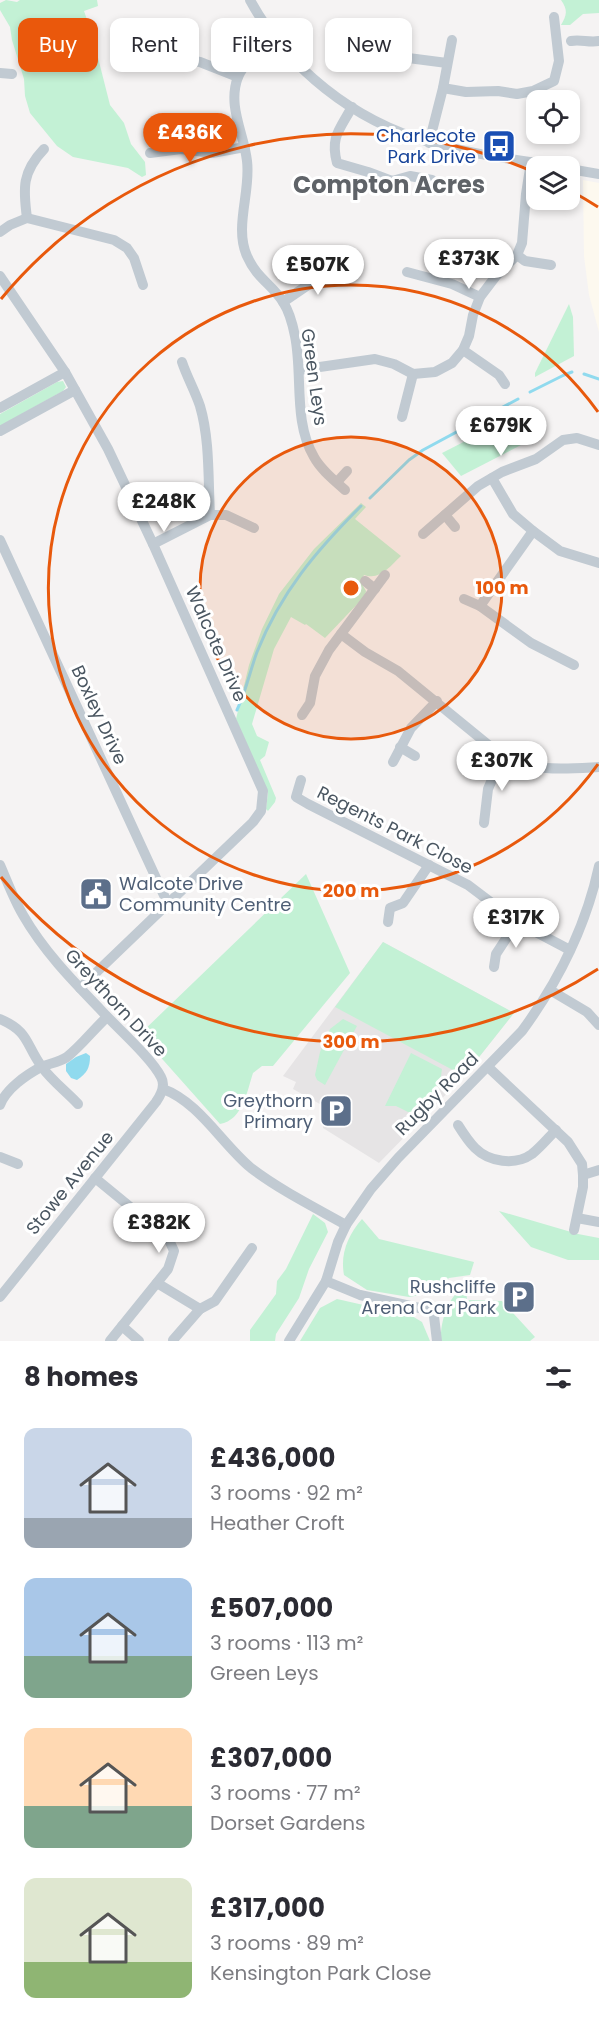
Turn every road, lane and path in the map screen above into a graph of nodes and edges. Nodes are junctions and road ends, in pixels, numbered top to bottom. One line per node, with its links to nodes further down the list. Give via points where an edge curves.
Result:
1 (250, 0): 3 (street)
2 (554, 17): 15 (street, via 559,61 554,81 533,92 517,94)
3 (262, 18)
4 (452, 40): 9 (street)
5 (571, 41): 6 (street)
6 (599, 41)
7 (412, 58): 9 (street)
8 (199, 62): 14 (street)
9 (447, 63): 15 (street)
10 (241, 72): 14 (street)
11 (307, 72): 16 (street)
12 (0, 73): 13 (street)
13 (12, 74)
14 (238, 77): 18 (street, Green Leys, via 235,109)
15 (443, 88): 17 (street)
16 (352, 107): 17 (street, via 387,127); 24 (street, via 336,136 333,148 337,163 392,181 410,176)
17 (429, 143): 21 (street)
18 (245, 147): 20 (street, via 212,153 181,149); 35 (street, Green Leys, via 248,163 242,235 246,254 257,275)
19 (44, 149): 26 (street, via 25,178)
20 (150, 153)
21 (526, 161)
22 (580, 171): 23 (street)
23 (599, 174)
24 (432, 180)
25 (526, 194): 28 (street, via 522,243)
26 (27, 218): 27 (street); 33 (street, via 114,240 134,258)
27 (0, 232)
28 (517, 255): 30 (street, via 525,261); 34 (street)
29 (331, 264): 35 (street)
30 (551, 265)
31 (407, 272): 34 (street, via 452,284)
32 (0, 276): 39 (street, Walcote Drive)
33 (138, 280)
34 (480, 297): 36 (street)
35 (284, 302): 38 (street, Green Leys, via 295,335)
36 (463, 350): 40 (street, via 452,363 435,372); 41 (street, via 499,375)
37 (184, 362): 49 (street, via 205,429)
38 (299, 370): 40 (street, via 375,359); 47 (street, Green Leys, via 305,436 314,457 341,486)
39 (65, 372): 42 (street, Walcote Drive); 43 (street)
40 (413, 374): 44 (street)
41 (505, 384)
42 (75, 390): 45 (street); 56 (street, Walcote Drive)
43 (0, 408)
44 (402, 417)
45 (0, 431)
46 (599, 445): 48 (street, via 577,438 563,440 536,459)
47 (347, 471)
48 (492, 478): 50 (street); 53 (street, via 513,514)
49 (210, 515): 52 (street, via 226,515); 56 (street)
50 (445, 515): 51 (street); 54 (street)
51 (455, 527)
52 (254, 528)
53 (533, 531): 57 (street, via 560,550); 62 (street)
54 (423, 534)
55 (0, 540): 79 (street, Boxley Drive)
56 (153, 544): 79 (street, Walcote Drive, via 264,797 254,822)
57 (599, 562)
58 (385, 575): 60 (street)
59 (365, 581): 60 (street)
60 (375, 588): 63 (street)
61 (464, 599): 62 (street)
62 (480, 606): 64 (street, via 531,643)
63 (341, 634): 65 (street); 66 (street, via 315,676)
64 (574, 665)
65 (437, 701): 69 (street); 71 (street)
66 (310, 703): 67 (street); 68 (street)
67 (321, 708)
68 (302, 715)
69 (400, 747): 70 (street); 72 (street)
70 (415, 756)
71 (502, 756): 73 (street, via 541,769); 75 (street, via 488,789)
72 (393, 762)
73 (599, 767)
74 (301, 780): 77 (street, Regents Park Close, via 293,801)
75 (484, 823)
76 (0, 865): 84 (street, Greythorn Drive, via 37,938)
77 (429, 865): 80 (street, via 403,903 390,908); 81 (street, Regents Park Close, via 468,885)
78 (599, 866): 82 (street, Rugby Road, via 588,908)
79 (168, 904): 84 (street, Walcote Drive)
80 (388, 922)
81 (517, 922): 82 (street, Regents Park Close); 83 (street, via 496,954)
82 (570, 950): 85 (street, Rugby Road)
83 (494, 967)
84 (80, 988): 86 (street, Greythorn Drive)
85 (550, 990): 88 (street); 90 (street, Rugby Road, via 522,1031)
86 (107, 1017): 89 (street, via 67,1057); 91 (street, Greythorn Drive, via 159,1074)
87 (0, 1019): 89 (street, via 21,1032)
88 (598, 1019)
89 (42, 1067): 92 (street); 93 (street, via 13,1086)
90 (488, 1067): 95 (street); 103 (street, Rugby Road, via 398,1158)
91 (163, 1089): 100 (street, Stowe Avenue); 103 (street, Greythorn Drive, via 181,1098 258,1173)
92 (78, 1104)
93 (0, 1105)
94 (462, 1126): 95 (street, via 484,1155 509,1161 532,1154)
95 (556, 1130): 99 (street, via 576,1153)
96 (0, 1157): 97 (street)
97 (18, 1164)
98 (599, 1170): 99 (street)
99 (583, 1175): 101 (street)
100 (95, 1178): 107 (street, via 169,1240 174,1251 172,1260); 108 (street, Stowe Avenue)
101 (577, 1218): 102 (street); 104 (street)
102 (599, 1222)
103 (346, 1225): 106 (street, Rugby Road)
104 (574, 1230)
105 (252, 1248): 109 (street, via 215,1301)
106 (326, 1281): 114 (street, Rugby Road); 115 (street, via 360,1295 433,1308)
107 (157, 1283): 109 (street); 110 (street)
108 (0, 1298)
109 (200, 1309): 111 (street)
110 (122, 1326): 112 (street); 113 (street)
111 (173, 1340)
112 (110, 1341)
113 (139, 1341)
114 (289, 1341)
115 (436, 1341)

